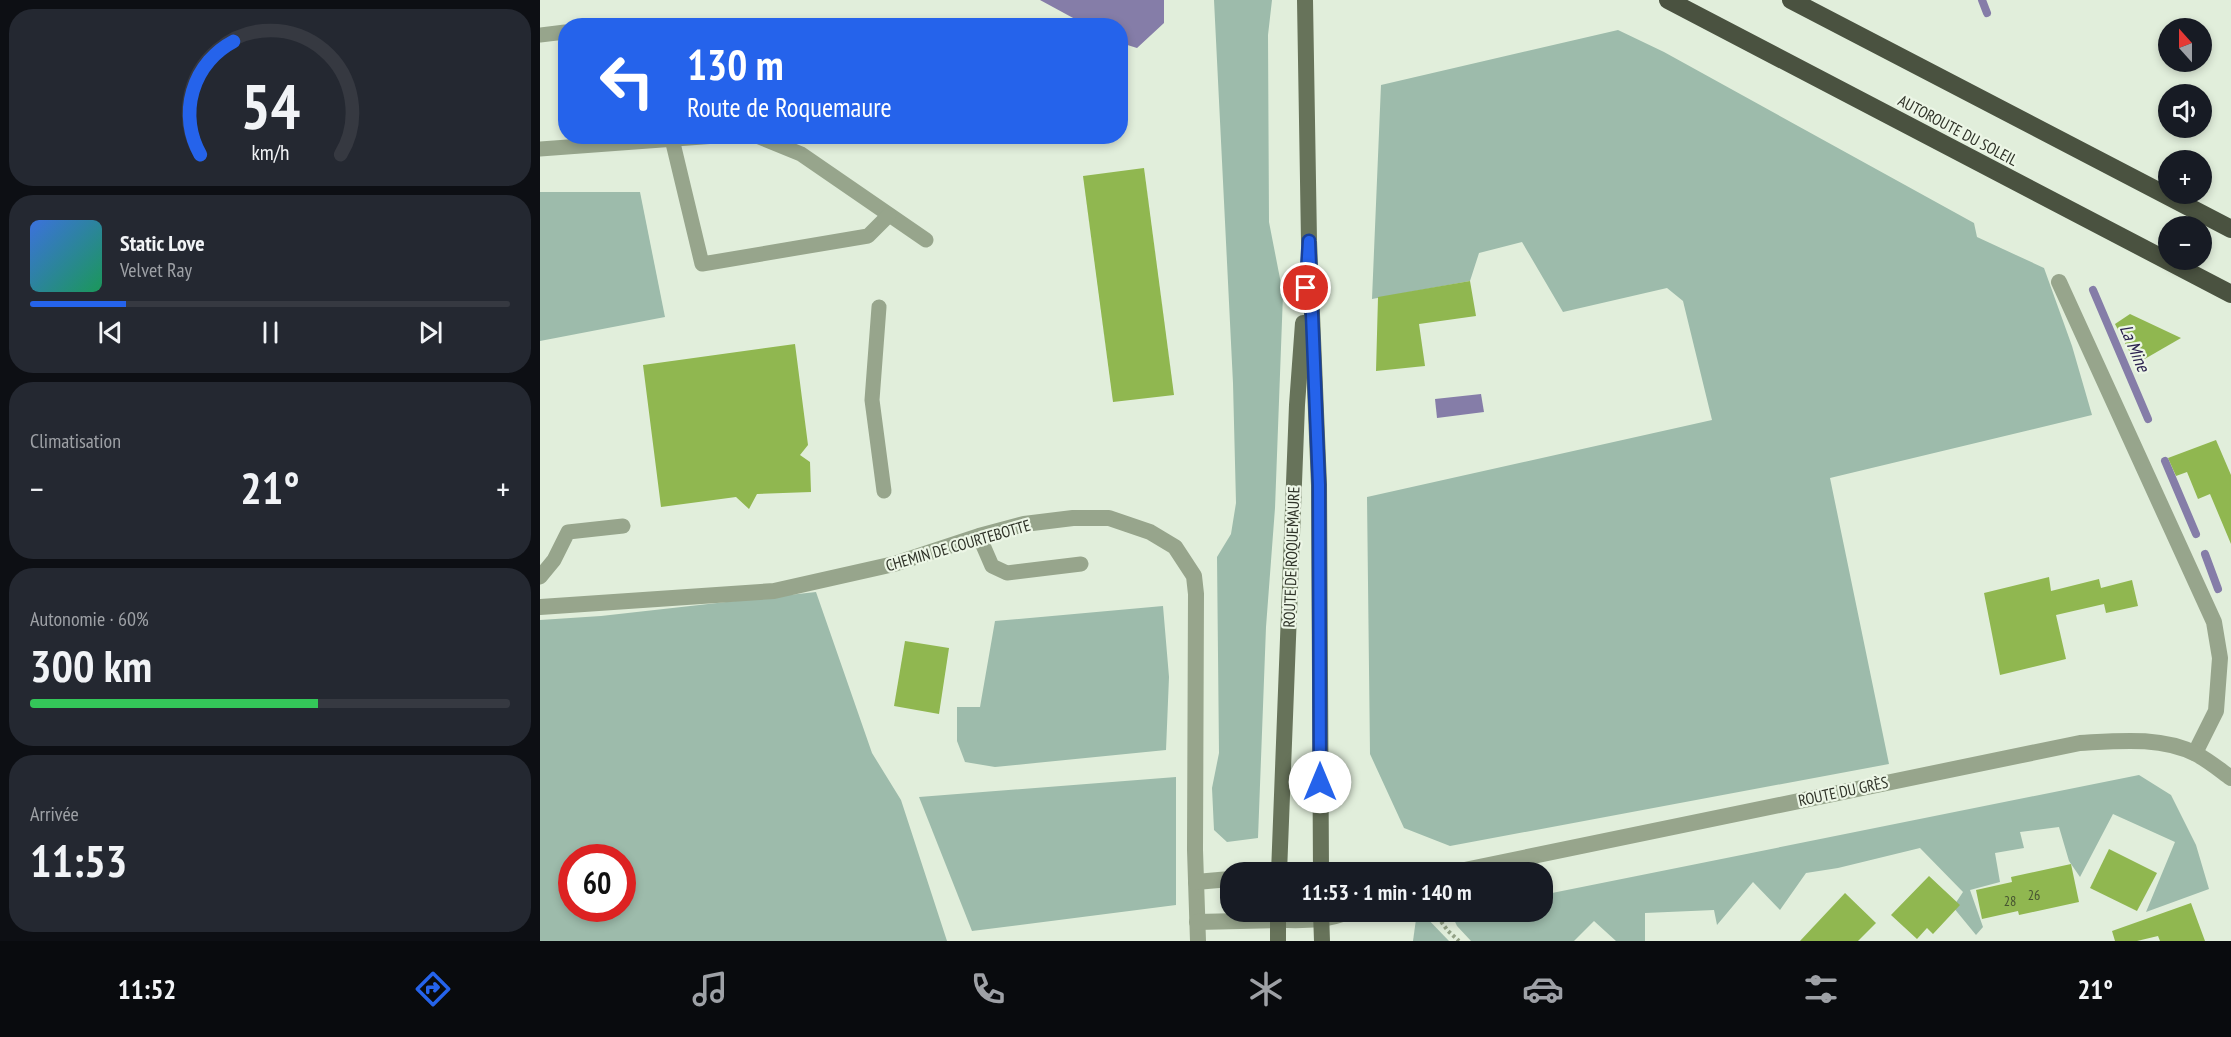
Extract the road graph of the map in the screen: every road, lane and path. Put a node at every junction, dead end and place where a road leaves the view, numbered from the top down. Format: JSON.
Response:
{"nodes":[{"id":1,"x":1305,"y":0,"type":"edge"},
{"id":2,"x":1668,"y":0,"type":"edge"},
{"id":3,"x":1791,"y":0,"type":"edge"},
{"id":4,"x":558,"y":33,"type":"edge"},
{"id":5,"x":540,"y":35,"type":"edge"},
{"id":6,"x":561,"y":144,"type":"edge"},
{"id":7,"x":673,"y":144,"type":"edge"},
{"id":8,"x":777,"y":144,"type":"edge"},
{"id":9,"x":540,"y":149,"type":"edge"},
{"id":10,"x":889,"y":215,"type":"junction"},
{"id":11,"x":2231,"y":229,"type":"edge"},
{"id":12,"x":926,"y":240,"type":"dead end"},
{"id":13,"x":1309,"y":241,"type":"junction"},
{"id":14,"x":2059,"y":282,"type":"dead end"},
{"id":15,"x":2231,"y":294,"type":"edge"},
{"id":16,"x":879,"y":307,"type":"dead end"},
{"id":17,"x":884,"y":491,"type":"dead end"},
{"id":18,"x":623,"y":526,"type":"dead end"},
{"id":19,"x":979,"y":536,"type":"junction"},
{"id":20,"x":1081,"y":564,"type":"dead end"},
{"id":21,"x":540,"y":577,"type":"edge"},
{"id":22,"x":540,"y":607,"type":"edge"},
{"id":23,"x":2222,"y":623,"type":"edge"},
{"id":24,"x":2195,"y":753,"type":"junction"},
{"id":25,"x":2231,"y":778,"type":"edge"},
{"id":26,"x":1279,"y":862,"type":"edge"},
{"id":27,"x":1321,"y":862,"type":"edge"},
{"id":28,"x":1503,"y":862,"type":"edge"},
{"id":29,"x":1220,"y":880,"type":"edge"},
{"id":30,"x":1196,"y":882,"type":"junction"},
{"id":31,"x":1220,"y":920,"type":"edge"},
{"id":32,"x":1197,"y":922,"type":"junction"},
{"id":33,"x":1278,"y":922,"type":"edge"},
{"id":34,"x":1321,"y":922,"type":"edge"},
{"id":35,"x":1441,"y":922,"type":"edge"},
{"id":36,"x":1198,"y":941,"type":"edge"},
{"id":37,"x":1278,"y":941,"type":"edge"},
{"id":38,"x":1322,"y":941,"type":"edge"},
{"id":39,"x":1459,"y":941,"type":"edge"}],
"edges":[{"from":1,"to":13,"type":"main road","name":"ROUTE DE ROQUEMAURE"},
{"from":2,"to":15,"type":"highway","name":"AUTOROUTE DU SOLEIL"},
{"from":3,"to":11,"type":"highway"},
{"from":4,"to":5,"type":"lane"},
{"from":6,"to":9,"type":"lane"},
{"from":7,"to":10,"type":"lane"},
{"from":8,"to":10,"type":"lane"},
{"from":10,"to":12,"type":"lane"},
{"from":13,"to":26,"type":"main road","name":"ROUTE DE ROQUEMAURE"},
{"from":13,"to":27,"type":"main road","name":"ROUTE DE ROQUEMAURE"},
{"from":14,"to":23,"type":"street"},
{"from":16,"to":17,"type":"lane"},
{"from":18,"to":21,"type":"lane"},
{"from":19,"to":20,"type":"lane"},
{"from":19,"to":22,"type":"street","name":"CHEMIN DE COURTEBOTTE"},
{"from":19,"to":30,"type":"street","name":"CHEMIN DE COURTEBOTTE"},
{"from":23,"to":24,"type":"street"},
{"from":24,"to":25,"type":"street","name":"ROUTE DU GRÈS"},
{"from":24,"to":28,"type":"street","name":"ROUTE DU GRÈS"},
{"from":29,"to":30,"type":"street"},
{"from":30,"to":32,"type":"street","name":"CHEMIN DE COURTEBOTTE"},
{"from":31,"to":32,"type":"street"},
{"from":32,"to":36,"type":"street","name":"CHEMIN DE COURTEBOTTE"},
{"from":33,"to":37,"type":"main road"},
{"from":34,"to":38,"type":"main road"},
{"from":35,"to":39,"type":"path"}]}
